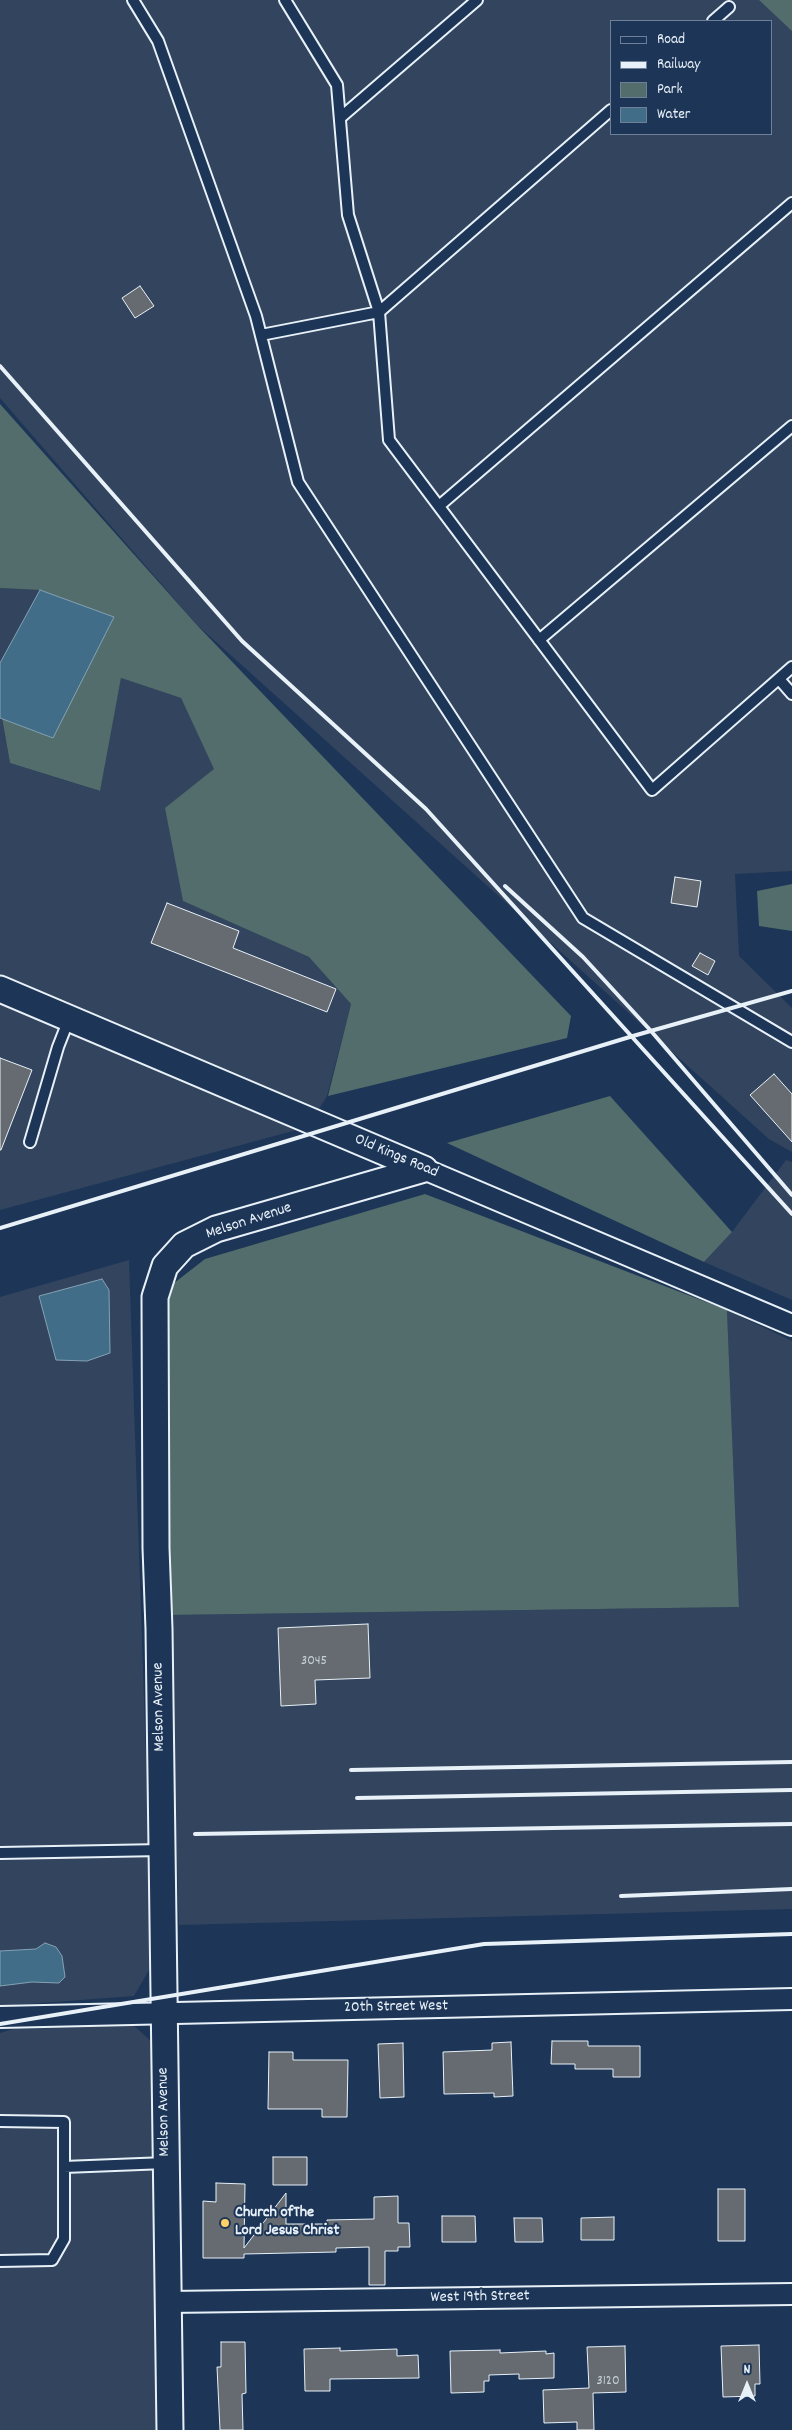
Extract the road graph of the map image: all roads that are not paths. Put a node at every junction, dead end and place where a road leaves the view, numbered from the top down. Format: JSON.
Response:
{"nodes":[{"id":1,"x":133,"y":0,"type":"edge"},
{"id":2,"x":285,"y":0,"type":"edge"},
{"id":3,"x":476,"y":0,"type":"edge"},
{"id":4,"x":730,"y":7,"type":"dead end"},
{"id":5,"x":714,"y":20,"type":"edge"},
{"id":6,"x":610,"y":111,"type":"edge"},
{"id":7,"x":340,"y":118,"type":"junction"},
{"id":8,"x":792,"y":203,"type":"edge"},
{"id":9,"x":379,"y":312,"type":"junction"},
{"id":10,"x":261,"y":335,"type":"junction"},
{"id":11,"x":792,"y":426,"type":"edge"},
{"id":12,"x":439,"y":506,"type":"junction"},
{"id":13,"x":539,"y":640,"type":"junction"},
{"id":14,"x":792,"y":667,"type":"edge"},
{"id":15,"x":779,"y":679,"type":"junction"},
{"id":16,"x":792,"y":694,"type":"edge"},
{"id":17,"x":0,"y":989,"type":"edge"},
{"id":18,"x":69,"y":1018,"type":"junction"},
{"id":19,"x":792,"y":1042,"type":"edge"},
{"id":20,"x":30,"y":1142,"type":"dead end"},
{"id":21,"x":424,"y":1169,"type":"junction"},
{"id":22,"x":792,"y":1325,"type":"edge"},
{"id":23,"x":162,"y":1850,"type":"junction"},
{"id":24,"x":0,"y":1853,"type":"edge"},
{"id":25,"x":792,"y":1999,"type":"edge"},
{"id":26,"x":164,"y":2013,"type":"junction"},
{"id":27,"x":0,"y":2017,"type":"edge"},
{"id":28,"x":0,"y":2121,"type":"edge"},
{"id":29,"x":166,"y":2163,"type":"junction"},
{"id":30,"x":64,"y":2167,"type":"junction"},
{"id":31,"x":0,"y":2261,"type":"edge"},
{"id":32,"x":792,"y":2294,"type":"edge"},
{"id":33,"x":168,"y":2302,"type":"junction"},
{"id":34,"x":170,"y":2430,"type":"edge"}],
"edges":[{"from":1,"to":10,"type":"lane"},
{"from":2,"to":7,"type":"lane"},
{"from":3,"to":7,"type":"lane"},
{"from":4,"to":5,"type":"lane"},
{"from":6,"to":9,"type":"lane"},
{"from":7,"to":9,"type":"lane"},
{"from":8,"to":12,"type":"lane"},
{"from":9,"to":10,"type":"lane"},
{"from":9,"to":12,"type":"lane"},
{"from":10,"to":19,"type":"lane"},
{"from":11,"to":13,"type":"lane"},
{"from":12,"to":13,"type":"lane"},
{"from":13,"to":15,"type":"lane"},
{"from":14,"to":15,"type":"lane"},
{"from":15,"to":16,"type":"lane"},
{"from":17,"to":18,"type":"street","name":"Old Kings Road"},
{"from":18,"to":20,"type":"lane"},
{"from":18,"to":21,"type":"street","name":"Old Kings Road"},
{"from":21,"to":22,"type":"street","name":"Old Kings Road"},
{"from":21,"to":23,"type":"street","name":"Melson Avenue"},
{"from":23,"to":24,"type":"lane"},
{"from":23,"to":26,"type":"street","name":"Melson Avenue"},
{"from":25,"to":26,"type":"street","name":"20th Street West"},
{"from":26,"to":27,"type":"street","name":"20th Street West"},
{"from":26,"to":29,"type":"street","name":"Melson Avenue"},
{"from":28,"to":30,"type":"lane"},
{"from":29,"to":30,"type":"lane"},
{"from":29,"to":33,"type":"street","name":"Melson Avenue"},
{"from":30,"to":31,"type":"lane"},
{"from":32,"to":33,"type":"street","name":"West 19th Street"},
{"from":33,"to":34,"type":"street","name":"Melson Avenue"}]}
